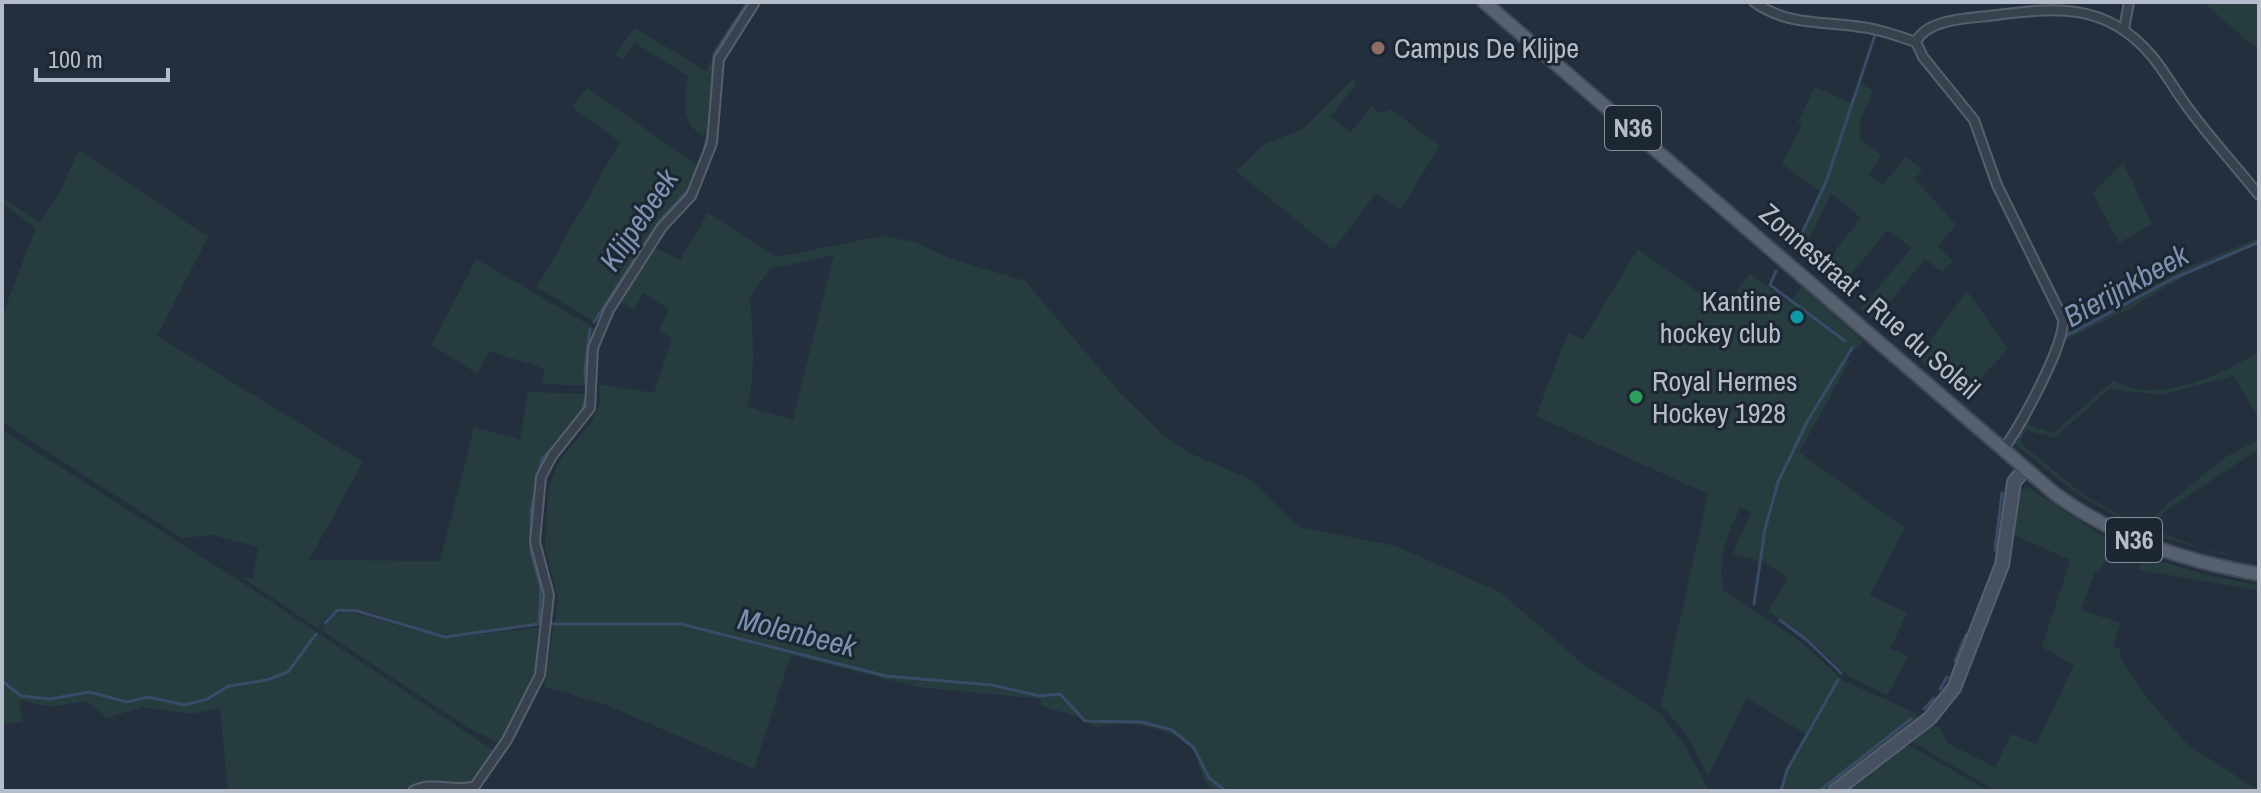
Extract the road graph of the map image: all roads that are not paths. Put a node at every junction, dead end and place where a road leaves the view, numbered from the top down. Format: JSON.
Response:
{"nodes":[{"id":1,"x":755,"y":2,"type":"edge"},
{"id":2,"x":1484,"y":2,"type":"edge"},
{"id":3,"x":1754,"y":2,"type":"edge"},
{"id":4,"x":2129,"y":2,"type":"edge"},
{"id":5,"x":2124,"y":29,"type":"junction"},
{"id":6,"x":1916,"y":42,"type":"junction"},
{"id":7,"x":2259,"y":195,"type":"edge"},
{"id":8,"x":2003,"y":450,"type":"junction"},
{"id":9,"x":2025,"y":469,"type":"junction"},
{"id":10,"x":2259,"y":574,"type":"edge"},
{"id":11,"x":413,"y":791,"type":"edge"},
{"id":12,"x":1835,"y":791,"type":"edge"}],
"edges":[{"from":1,"to":11,"type":"street"},
{"from":2,"to":8,"type":"main road","name":"Zonnestraat - Rue du Soleil","number":"N36"},
{"from":3,"to":6,"type":"street"},
{"from":4,"to":5,"type":"street"},
{"from":5,"to":6,"type":"street"},
{"from":5,"to":7,"type":"street"},
{"from":6,"to":8,"type":"street"},
{"from":8,"to":9,"type":"main road","name":"Zonnestraat - Rue du Soleil","number":"N36"},
{"from":9,"to":10,"type":"main road","name":"Zonnestraat - Rue du Soleil","number":"N36"},
{"from":9,"to":12,"type":"street"}]}
